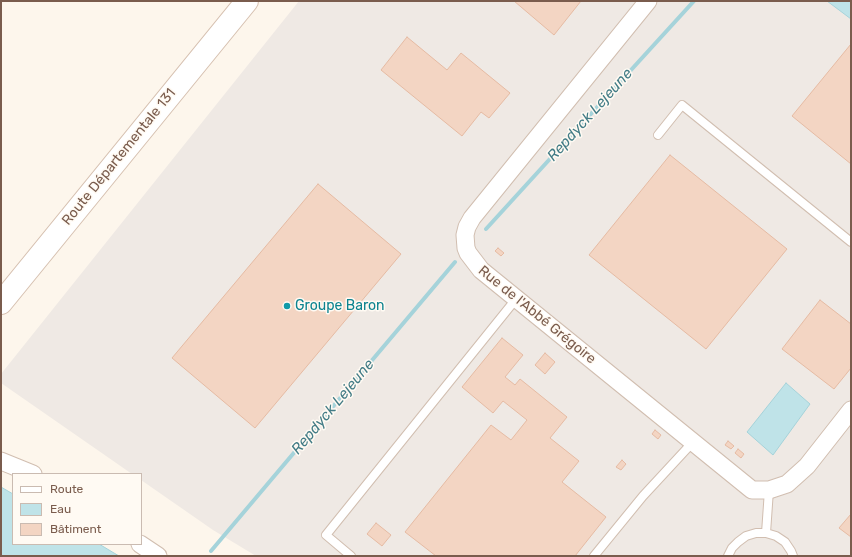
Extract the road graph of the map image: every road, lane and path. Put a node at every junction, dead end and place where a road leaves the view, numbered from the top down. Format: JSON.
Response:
{"nodes":[{"id":1,"x":648,"y":1,"type":"edge"},
{"id":2,"x":243,"y":5,"type":"edge"},
{"id":3,"x":658,"y":135,"type":"dead end"},
{"id":4,"x":851,"y":242,"type":"edge"},
{"id":5,"x":516,"y":299,"type":"junction"},
{"id":6,"x":1,"y":303,"type":"edge"},
{"id":7,"x":851,"y":410,"type":"edge"},
{"id":8,"x":694,"y":442,"type":"junction"},
{"id":9,"x":1,"y":461,"type":"edge"},
{"id":10,"x":31,"y":473,"type":"edge"},
{"id":11,"x":769,"y":490,"type":"junction"},
{"id":12,"x":766,"y":533,"type":"junction"},
{"id":13,"x":142,"y":545,"type":"edge"},
{"id":14,"x":158,"y":556,"type":"edge"},
{"id":15,"x":351,"y":556,"type":"edge"},
{"id":16,"x":594,"y":556,"type":"edge"},
{"id":17,"x":728,"y":556,"type":"edge"},
{"id":18,"x":793,"y":556,"type":"edge"}],
"edges":[{"from":1,"to":5,"type":"street","name":"Rue de l'Abbé Grégoire"},
{"from":2,"to":6,"type":"main road","name":"Route Départementale 131"},
{"from":3,"to":4,"type":"lane"},
{"from":5,"to":8,"type":"street","name":"Rue de l'Abbé Grégoire"},
{"from":5,"to":15,"type":"lane"},
{"from":7,"to":11,"type":"street","name":"Rue de l'Abbé Grégoire"},
{"from":8,"to":11,"type":"street","name":"Rue de l'Abbé Grégoire"},
{"from":8,"to":16,"type":"lane"},
{"from":9,"to":10,"type":"street"},
{"from":11,"to":12,"type":"lane"},
{"from":12,"to":17,"type":"lane"},
{"from":12,"to":18,"type":"lane"},
{"from":13,"to":14,"type":"street"}]}
